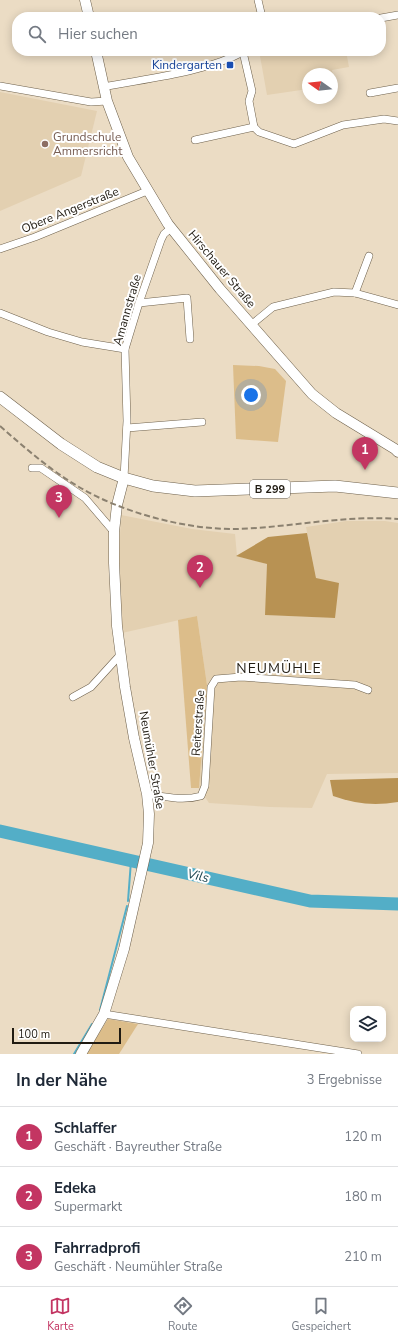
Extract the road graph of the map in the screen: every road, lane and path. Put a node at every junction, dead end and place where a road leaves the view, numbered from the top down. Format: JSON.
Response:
{"nodes":[{"id":1,"x":85,"y":0,"type":"edge"},
{"id":2,"x":258,"y":0,"type":"edge"},
{"id":3,"x":87,"y":12,"type":"edge"},
{"id":4,"x":261,"y":12,"type":"edge"},
{"id":5,"x":398,"y":15,"type":"edge"},
{"id":6,"x":386,"y":17,"type":"edge"},
{"id":7,"x":97,"y":56,"type":"edge"},
{"id":8,"x":235,"y":56,"type":"edge"},
{"id":9,"x":245,"y":56,"type":"edge"},
{"id":10,"x":0,"y":86,"type":"edge"},
{"id":11,"x":103,"y":88,"type":"junction"},
{"id":12,"x":398,"y":88,"type":"edge"},
{"id":13,"x":370,"y":92,"type":"dead end"},
{"id":14,"x":107,"y":101,"type":"junction"},
{"id":15,"x":398,"y":121,"type":"edge"},
{"id":16,"x":254,"y":127,"type":"junction"},
{"id":17,"x":195,"y":140,"type":"dead end"},
{"id":18,"x":147,"y":191,"type":"junction"},
{"id":19,"x":171,"y":228,"type":"junction"},
{"id":20,"x":0,"y":249,"type":"edge"},
{"id":21,"x":369,"y":256,"type":"dead end"},
{"id":22,"x":355,"y":294,"type":"junction"},
{"id":23,"x":139,"y":303,"type":"junction"},
{"id":24,"x":398,"y":305,"type":"edge"},
{"id":25,"x":0,"y":313,"type":"edge"},
{"id":26,"x":251,"y":324,"type":"junction"},
{"id":27,"x":190,"y":339,"type":"dead end"},
{"id":28,"x":125,"y":349,"type":"junction"},
{"id":29,"x":0,"y":397,"type":"edge"},
{"id":30,"x":202,"y":422,"type":"dead end"},
{"id":31,"x":127,"y":428,"type":"junction"},
{"id":32,"x":398,"y":452,"type":"edge"},
{"id":33,"x":32,"y":468,"type":"dead end"},
{"id":34,"x":124,"y":478,"type":"junction"},
{"id":35,"x":398,"y":493,"type":"edge"},
{"id":36,"x":114,"y":532,"type":"junction"},
{"id":37,"x":121,"y":654,"type":"junction"},
{"id":38,"x":368,"y":690,"type":"dead end"},
{"id":39,"x":73,"y":697,"type":"dead end"},
{"id":40,"x":147,"y":794,"type":"junction"},
{"id":41,"x":104,"y":1014,"type":"junction"},
{"id":42,"x":81,"y":1054,"type":"edge"},
{"id":43,"x":358,"y":1054,"type":"edge"}],
"edges":[{"from":1,"to":3,"type":"street"},
{"from":2,"to":4,"type":"street"},
{"from":5,"to":6,"type":"street"},
{"from":7,"to":11,"type":"street","name":"Hirschauer Straße"},
{"from":8,"to":11,"type":"street"},
{"from":9,"to":16,"type":"street"},
{"from":10,"to":14,"type":"street"},
{"from":11,"to":14,"type":"street","name":"Hirschauer Straße"},
{"from":12,"to":13,"type":"street"},
{"from":14,"to":18,"type":"street","name":"Hirschauer Straße"},
{"from":15,"to":16,"type":"street"},
{"from":16,"to":17,"type":"street"},
{"from":18,"to":19,"type":"street","name":"Hirschauer Straße"},
{"from":18,"to":20,"type":"street","name":"Obere Angerstraße"},
{"from":19,"to":23,"type":"street","name":"Amannstraße"},
{"from":19,"to":26,"type":"street","name":"Hirschauer Straße"},
{"from":21,"to":22,"type":"street"},
{"from":22,"to":24,"type":"street"},
{"from":22,"to":26,"type":"street"},
{"from":23,"to":27,"type":"street"},
{"from":23,"to":28,"type":"street","name":"Amannstraße"},
{"from":25,"to":28,"type":"street"},
{"from":26,"to":32,"type":"street","name":"Hirschauer Straße"},
{"from":28,"to":31,"type":"street","name":"Amannstraße"},
{"from":29,"to":34,"type":"main road","number":"B 299"},
{"from":30,"to":31,"type":"street"},
{"from":31,"to":34,"type":"street","name":"Amannstraße"},
{"from":33,"to":36,"type":"street"},
{"from":34,"to":35,"type":"main road","number":"B 299"},
{"from":34,"to":36,"type":"street","name":"Neumühler Straße"},
{"from":36,"to":37,"type":"street","name":"Neumühler Straße"},
{"from":37,"to":39,"type":"street"},
{"from":37,"to":40,"type":"street","name":"Neumühler Straße"},
{"from":38,"to":40,"type":"street","name":"Reiterstraße"},
{"from":40,"to":41,"type":"street","name":"Neumühler Straße"},
{"from":41,"to":42,"type":"street","name":"Neumühler Straße"},
{"from":41,"to":43,"type":"street"}]}
